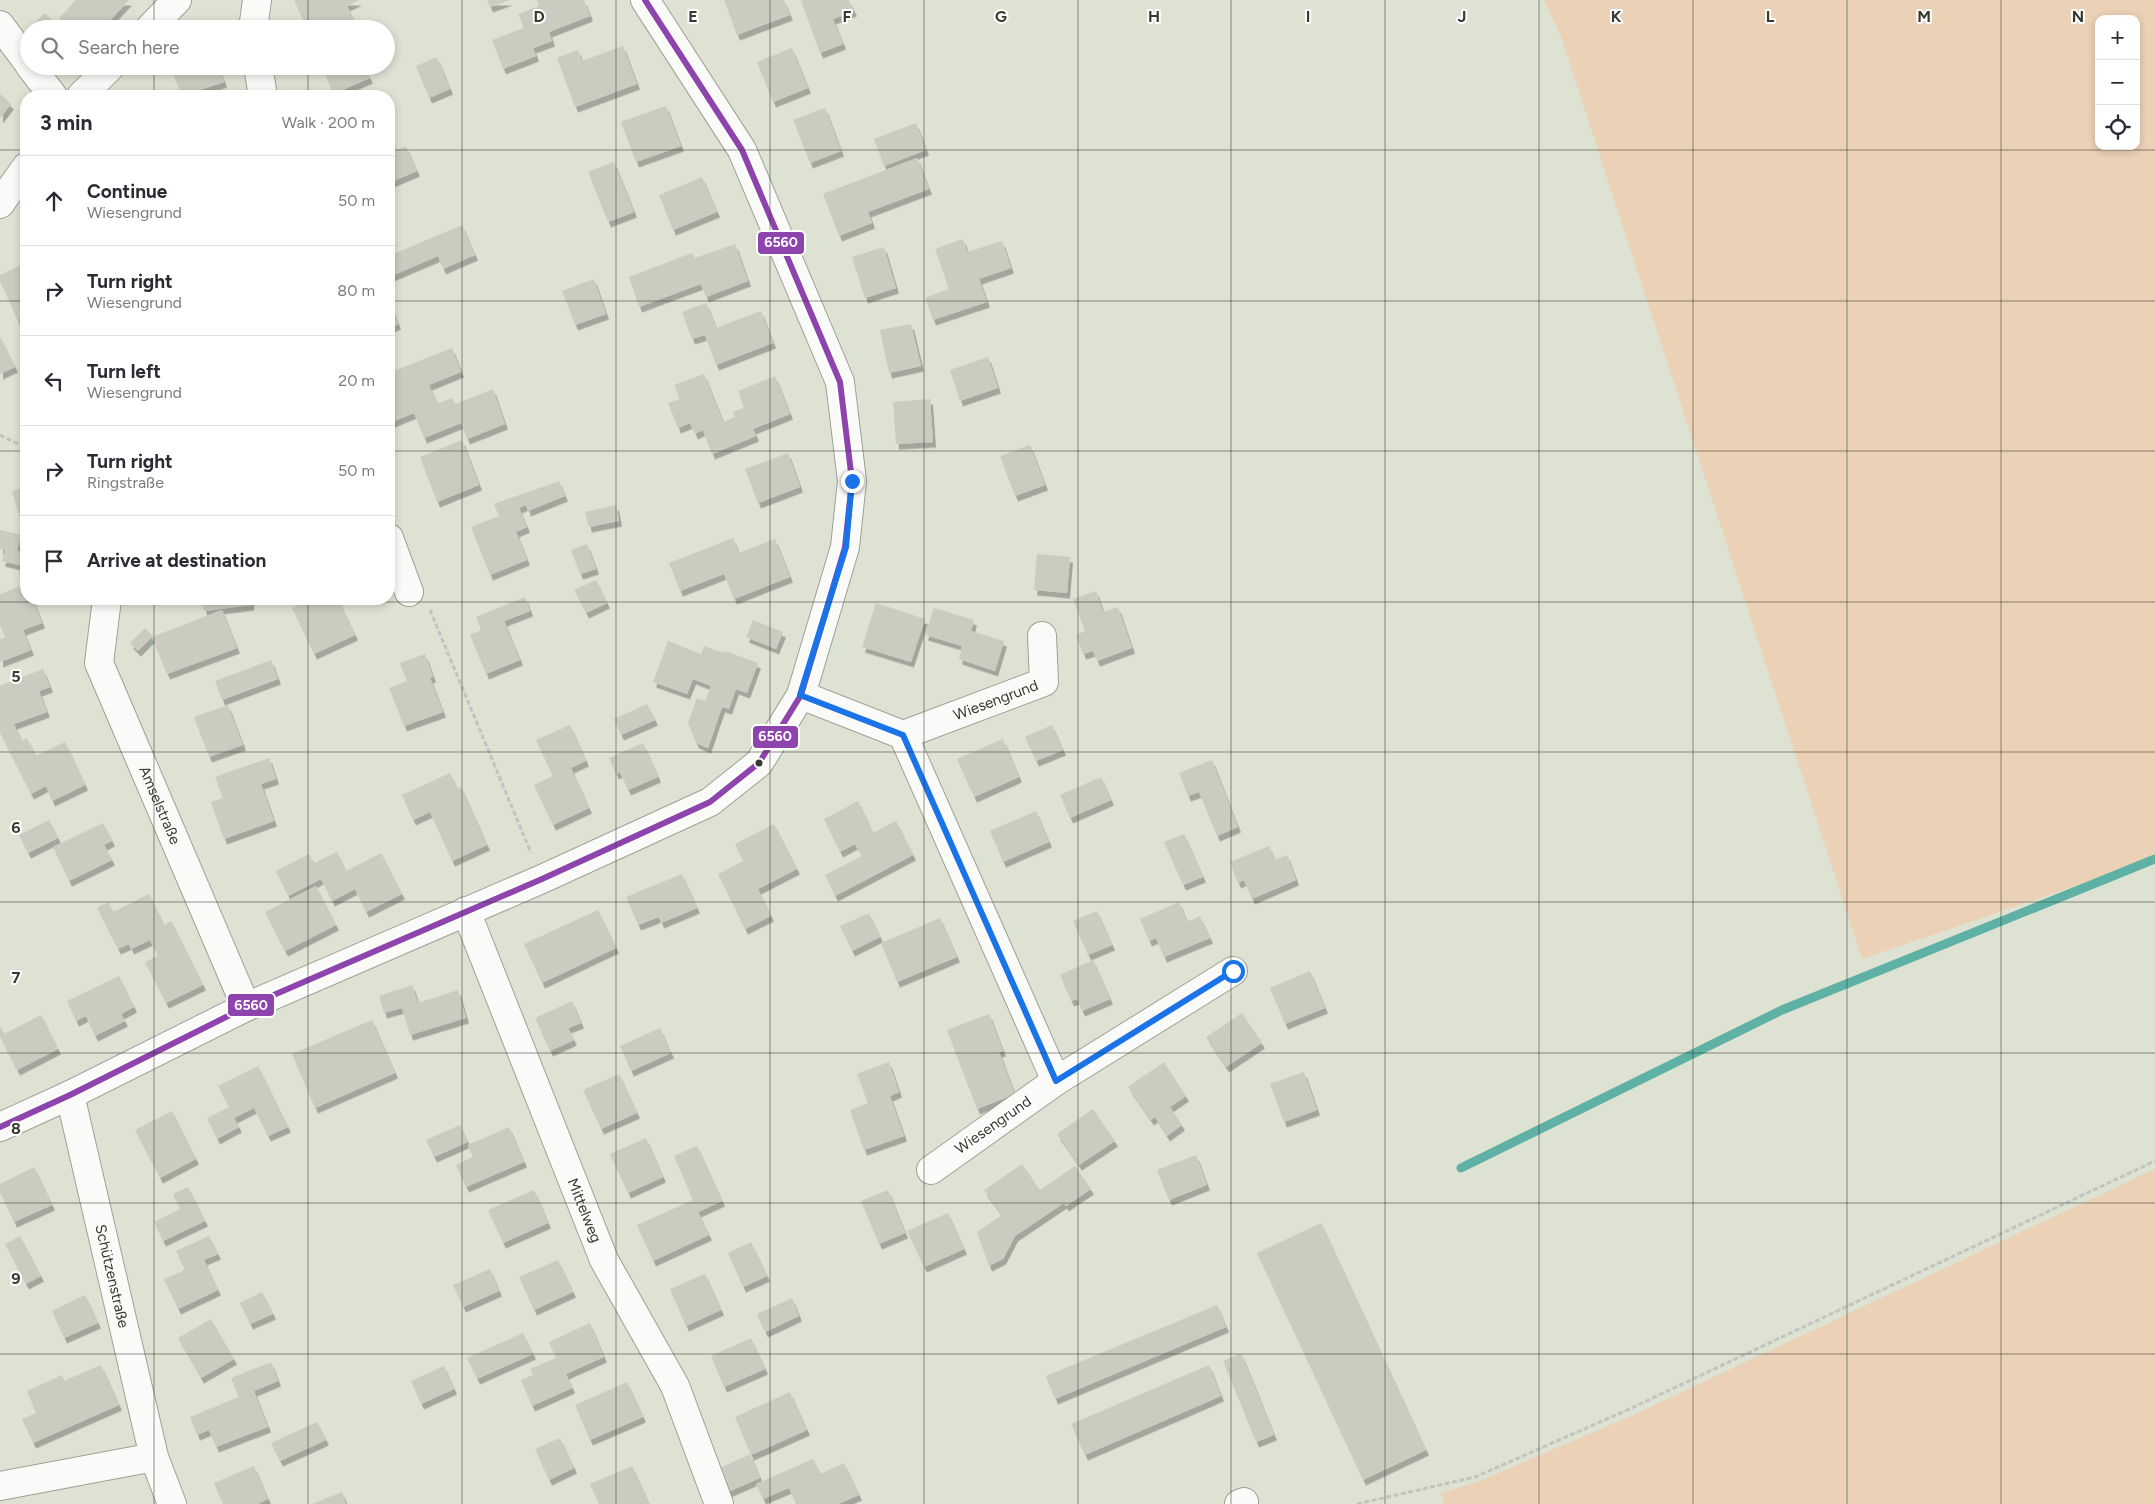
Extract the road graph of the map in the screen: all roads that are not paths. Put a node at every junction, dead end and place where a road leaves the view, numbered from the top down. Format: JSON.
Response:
{"nodes":[{"id":1,"x":177,"y":0,"type":"edge"},
{"id":2,"x":257,"y":0,"type":"edge"},
{"id":3,"x":645,"y":0,"type":"edge"},
{"id":4,"x":158,"y":20,"type":"edge"},
{"id":5,"x":254,"y":20,"type":"edge"},
{"id":6,"x":0,"y":25,"type":"edge"},
{"id":7,"x":20,"y":52,"type":"edge"},
{"id":8,"x":37,"y":75,"type":"edge"},
{"id":9,"x":102,"y":75,"type":"edge"},
{"id":10,"x":260,"y":75,"type":"edge"},
{"id":11,"x":49,"y":90,"type":"edge"},
{"id":12,"x":87,"y":90,"type":"edge"},
{"id":13,"x":262,"y":90,"type":"edge"},
{"id":14,"x":20,"y":176,"type":"edge"},
{"id":15,"x":0,"y":204,"type":"edge"},
{"id":16,"x":395,"y":554,"type":"edge"},
{"id":17,"x":409,"y":592,"type":"road end"},
{"id":18,"x":106,"y":605,"type":"edge"},
{"id":19,"x":1042,"y":636,"type":"dead end"},
{"id":20,"x":800,"y":695,"type":"junction"},
{"id":21,"x":903,"y":735,"type":"junction"},
{"id":22,"x":466,"y":911,"type":"junction"},
{"id":23,"x":1233,"y":971,"type":"dead end"},
{"id":24,"x":246,"y":1008,"type":"junction"},
{"id":25,"x":1056,"y":1081,"type":"junction"},
{"id":26,"x":70,"y":1096,"type":"junction"},
{"id":27,"x":0,"y":1127,"type":"edge"},
{"id":28,"x":931,"y":1170,"type":"dead end"},
{"id":29,"x":154,"y":1457,"type":"junction"},
{"id":30,"x":0,"y":1486,"type":"edge"},
{"id":31,"x":172,"y":1504,"type":"edge"},
{"id":32,"x":719,"y":1504,"type":"edge"}],
"edges":[{"from":1,"to":4,"type":"street"},
{"from":2,"to":5,"type":"street"},
{"from":3,"to":20,"type":"street"},
{"from":6,"to":7,"type":"street"},
{"from":8,"to":11,"type":"street"},
{"from":9,"to":12,"type":"street"},
{"from":10,"to":13,"type":"street"},
{"from":14,"to":15,"type":"street"},
{"from":16,"to":17,"type":"street"},
{"from":18,"to":24,"type":"street","name":"Amselstraße"},
{"from":19,"to":21,"type":"street","name":"Wiesengrund"},
{"from":20,"to":21,"type":"street"},
{"from":20,"to":22,"type":"street"},
{"from":21,"to":25,"type":"street"},
{"from":22,"to":24,"type":"street"},
{"from":22,"to":32,"type":"street","name":"Mittelweg"},
{"from":23,"to":25,"type":"street","name":"Wiesengrund"},
{"from":24,"to":26,"type":"street"},
{"from":25,"to":28,"type":"street","name":"Wiesengrund"},
{"from":26,"to":27,"type":"street"},
{"from":26,"to":29,"type":"street","name":"Schützenstraße"},
{"from":29,"to":30,"type":"street"},
{"from":29,"to":31,"type":"street","name":"Schützenstraße"}]}
